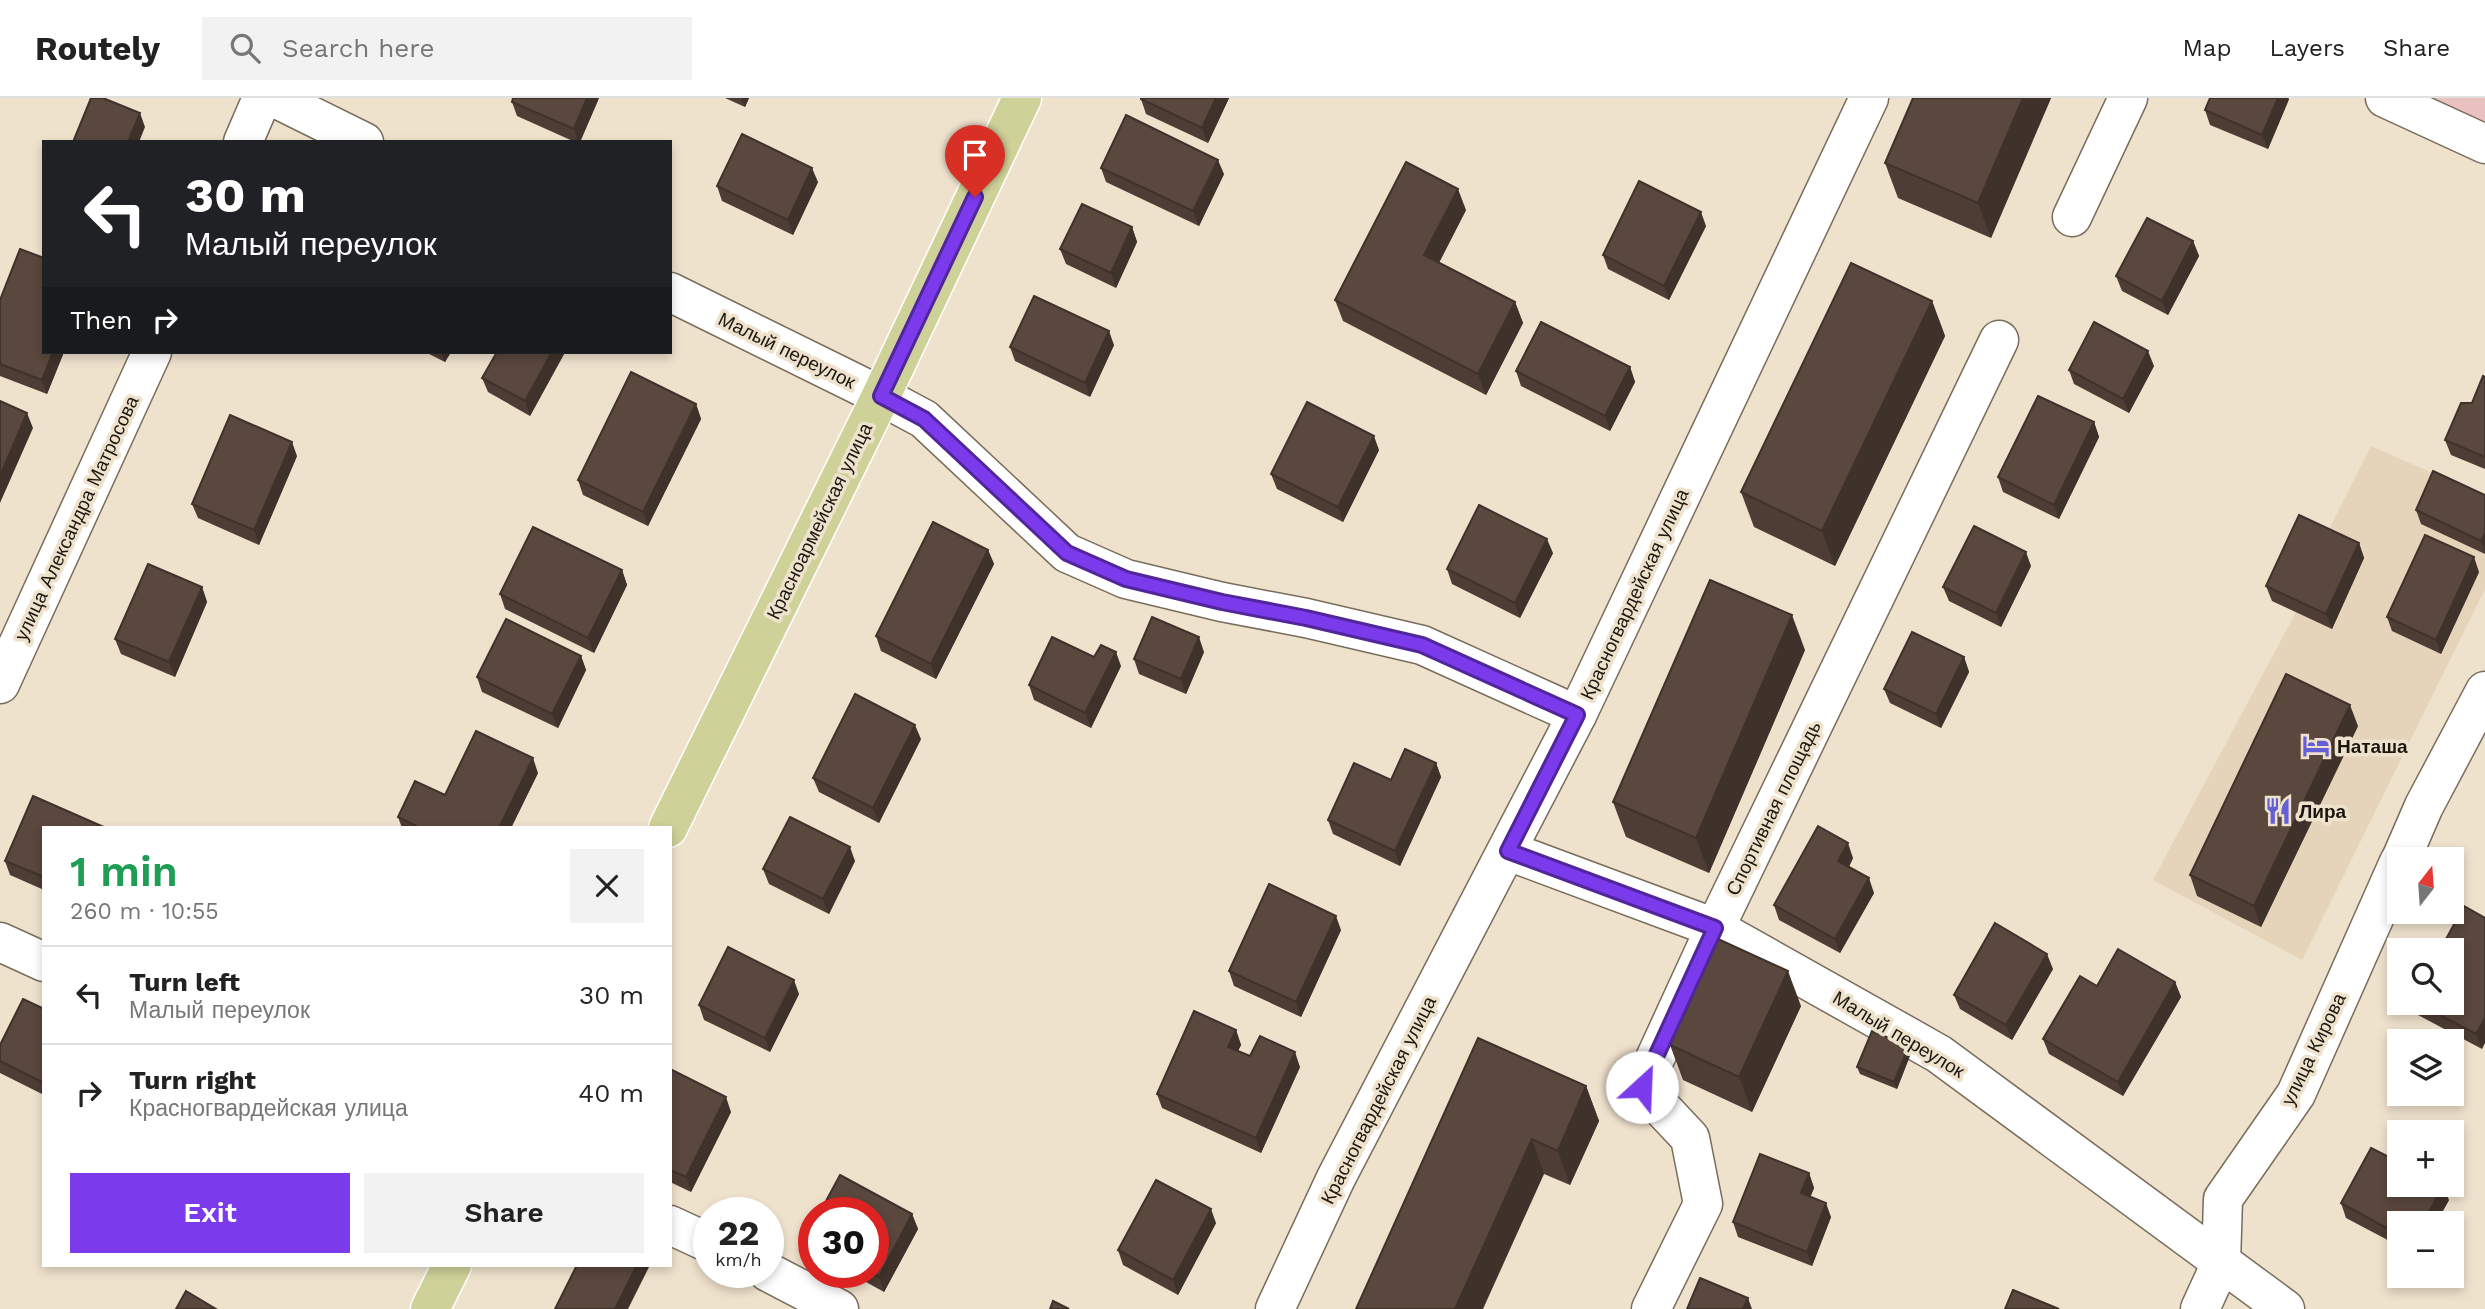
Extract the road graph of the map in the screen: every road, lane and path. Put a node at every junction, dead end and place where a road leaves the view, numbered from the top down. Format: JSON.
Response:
{"nodes":[{"id":1,"x":262,"y":98,"type":"edge"},
{"id":2,"x":275,"y":98,"type":"edge"},
{"id":3,"x":1022,"y":98,"type":"edge"},
{"id":4,"x":1869,"y":98,"type":"edge"},
{"id":5,"x":2128,"y":98,"type":"edge"},
{"id":6,"x":2385,"y":98,"type":"edge"},
{"id":7,"x":244,"y":140,"type":"edge"},
{"id":8,"x":360,"y":140,"type":"edge"},
{"id":9,"x":2485,"y":144,"type":"edge"},
{"id":10,"x":2072,"y":217,"type":"dead end"},
{"id":11,"x":672,"y":293,"type":"edge"},
{"id":12,"x":1999,"y":340,"type":"dead end"},
{"id":13,"x":151,"y":354,"type":"edge"},
{"id":14,"x":881,"y":396,"type":"junction"},
{"id":15,"x":0,"y":684,"type":"edge"},
{"id":16,"x":2485,"y":691,"type":"edge"},
{"id":17,"x":1577,"y":715,"type":"junction"},
{"id":18,"x":668,"y":826,"type":"edge"},
{"id":19,"x":2406,"y":847,"type":"edge"},
{"id":20,"x":1508,"y":851,"type":"junction"},
{"id":21,"x":2387,"y":890,"type":"edge"},
{"id":22,"x":1715,"y":928,"type":"junction"},
{"id":23,"x":0,"y":942,"type":"edge"},
{"id":24,"x":42,"y":961,"type":"edge"},
{"id":25,"x":672,"y":1226,"type":"edge"},
{"id":26,"x":693,"y":1236,"type":"edge"},
{"id":27,"x":2221,"y":1263,"type":"junction"},
{"id":28,"x":451,"y":1267,"type":"edge"},
{"id":29,"x":784,"y":1280,"type":"edge"},
{"id":30,"x":430,"y":1309,"type":"edge"},
{"id":31,"x":839,"y":1309,"type":"edge"},
{"id":32,"x":1275,"y":1309,"type":"edge"},
{"id":33,"x":1651,"y":1309,"type":"edge"},
{"id":34,"x":2200,"y":1309,"type":"edge"},
{"id":35,"x":2286,"y":1309,"type":"edge"}],
"edges":[{"from":1,"to":7,"type":"street"},
{"from":2,"to":8,"type":"street"},
{"from":3,"to":14,"type":"main road","name":"Красноармейская улица"},
{"from":4,"to":17,"type":"street","name":"Красногвардейская улица"},
{"from":5,"to":10,"type":"street"},
{"from":6,"to":9,"type":"street"},
{"from":11,"to":14,"type":"street","name":"Малый переулок"},
{"from":12,"to":22,"type":"street","name":"Спортивная площадь"},
{"from":13,"to":15,"type":"street","name":"улица Александра Матросова"},
{"from":14,"to":17,"type":"street","name":"Малый переулок"},
{"from":14,"to":18,"type":"main road","name":"Красноармейская улица"},
{"from":16,"to":19,"type":"street","name":"улица Кирова"},
{"from":17,"to":20,"type":"street","name":"Красногвардейская улица"},
{"from":20,"to":22,"type":"street","name":"Малый переулок"},
{"from":20,"to":32,"type":"street","name":"Красногвардейская улица"},
{"from":21,"to":27,"type":"street","name":"улица Кирова"},
{"from":22,"to":27,"type":"street","name":"Малый переулок"},
{"from":22,"to":33,"type":"street","name":"Спортивная площадь"},
{"from":23,"to":24,"type":"street"},
{"from":25,"to":26,"type":"street"},
{"from":27,"to":34,"type":"street","name":"улица Кирова"},
{"from":27,"to":35,"type":"street","name":"Малый переулок"},
{"from":28,"to":30,"type":"main road"},
{"from":29,"to":31,"type":"street"}]}
